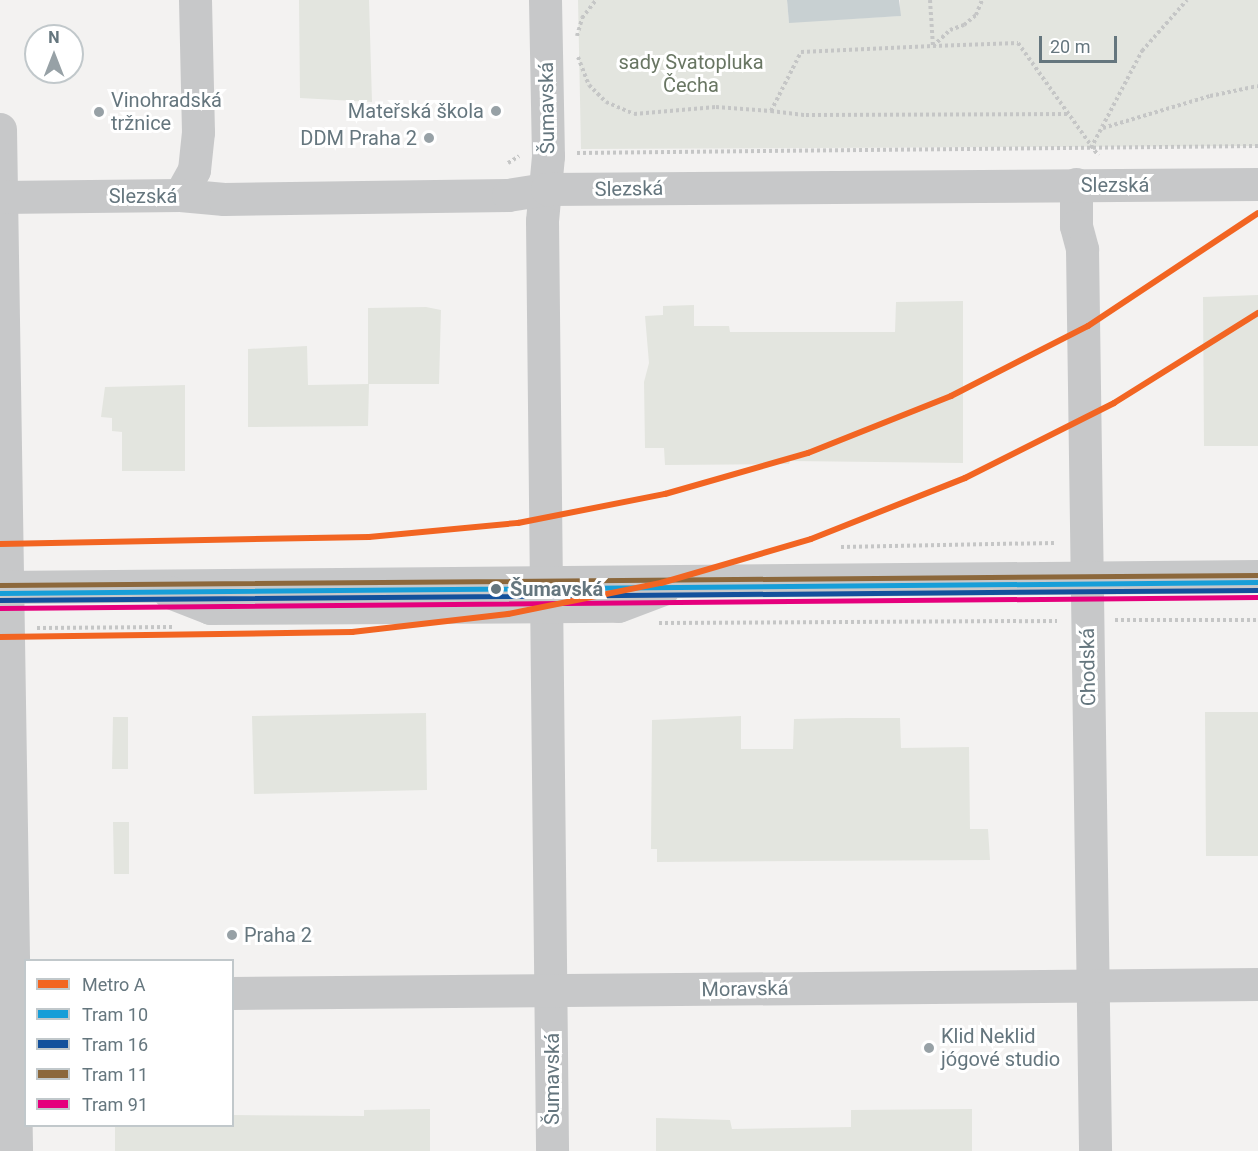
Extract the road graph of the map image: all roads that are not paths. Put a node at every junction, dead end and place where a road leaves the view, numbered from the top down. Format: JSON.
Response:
{"nodes":[{"id":1,"x":195,"y":0,"type":"edge"},
{"id":2,"x":546,"y":0,"type":"edge"},
{"id":3,"x":0,"y":129,"type":"edge"},
{"id":4,"x":1076,"y":184,"type":"junction"},
{"id":5,"x":1258,"y":184,"type":"edge"},
{"id":6,"x":547,"y":189,"type":"junction"},
{"id":7,"x":180,"y":195,"type":"junction"},
{"id":8,"x":1,"y":197,"type":"edge"},
{"id":9,"x":1258,"y":576,"type":"edge"},
{"id":10,"x":1086,"y":577,"type":"junction"},
{"id":11,"x":4,"y":587,"type":"edge"},
{"id":12,"x":546,"y":594,"type":"junction"},
{"id":13,"x":1258,"y":984,"type":"edge"},
{"id":14,"x":1091,"y":985,"type":"junction"},
{"id":15,"x":551,"y":991,"type":"junction"},
{"id":16,"x":234,"y":993,"type":"edge"},
{"id":17,"x":14,"y":995,"type":"edge"},
{"id":18,"x":16,"y":1151,"type":"edge"},
{"id":19,"x":552,"y":1151,"type":"edge"},
{"id":20,"x":1095,"y":1151,"type":"edge"}],
"edges":[{"from":1,"to":7,"type":"street"},
{"from":2,"to":6,"type":"street","name":"Šumavská"},
{"from":3,"to":8,"type":"street"},
{"from":4,"to":5,"type":"street","name":"Slezská"},
{"from":4,"to":6,"type":"street","name":"Slezská"},
{"from":4,"to":10,"type":"street","name":"Chodská"},
{"from":6,"to":7,"type":"street","name":"Slezská"},
{"from":6,"to":12,"type":"street","name":"Šumavská"},
{"from":7,"to":8,"type":"street","name":"Slezská"},
{"from":8,"to":11,"type":"street"},
{"from":9,"to":10,"type":"street"},
{"from":10,"to":12,"type":"street"},
{"from":10,"to":14,"type":"street","name":"Chodská"},
{"from":11,"to":12,"type":"street"},
{"from":11,"to":17,"type":"street"},
{"from":12,"to":15,"type":"street","name":"Šumavská"},
{"from":13,"to":14,"type":"street","name":"Moravská"},
{"from":14,"to":15,"type":"street","name":"Moravská"},
{"from":14,"to":20,"type":"street","name":"Chodská"},
{"from":15,"to":16,"type":"street","name":"Moravská"},
{"from":15,"to":19,"type":"street","name":"Šumavská"},
{"from":17,"to":18,"type":"street"}]}
